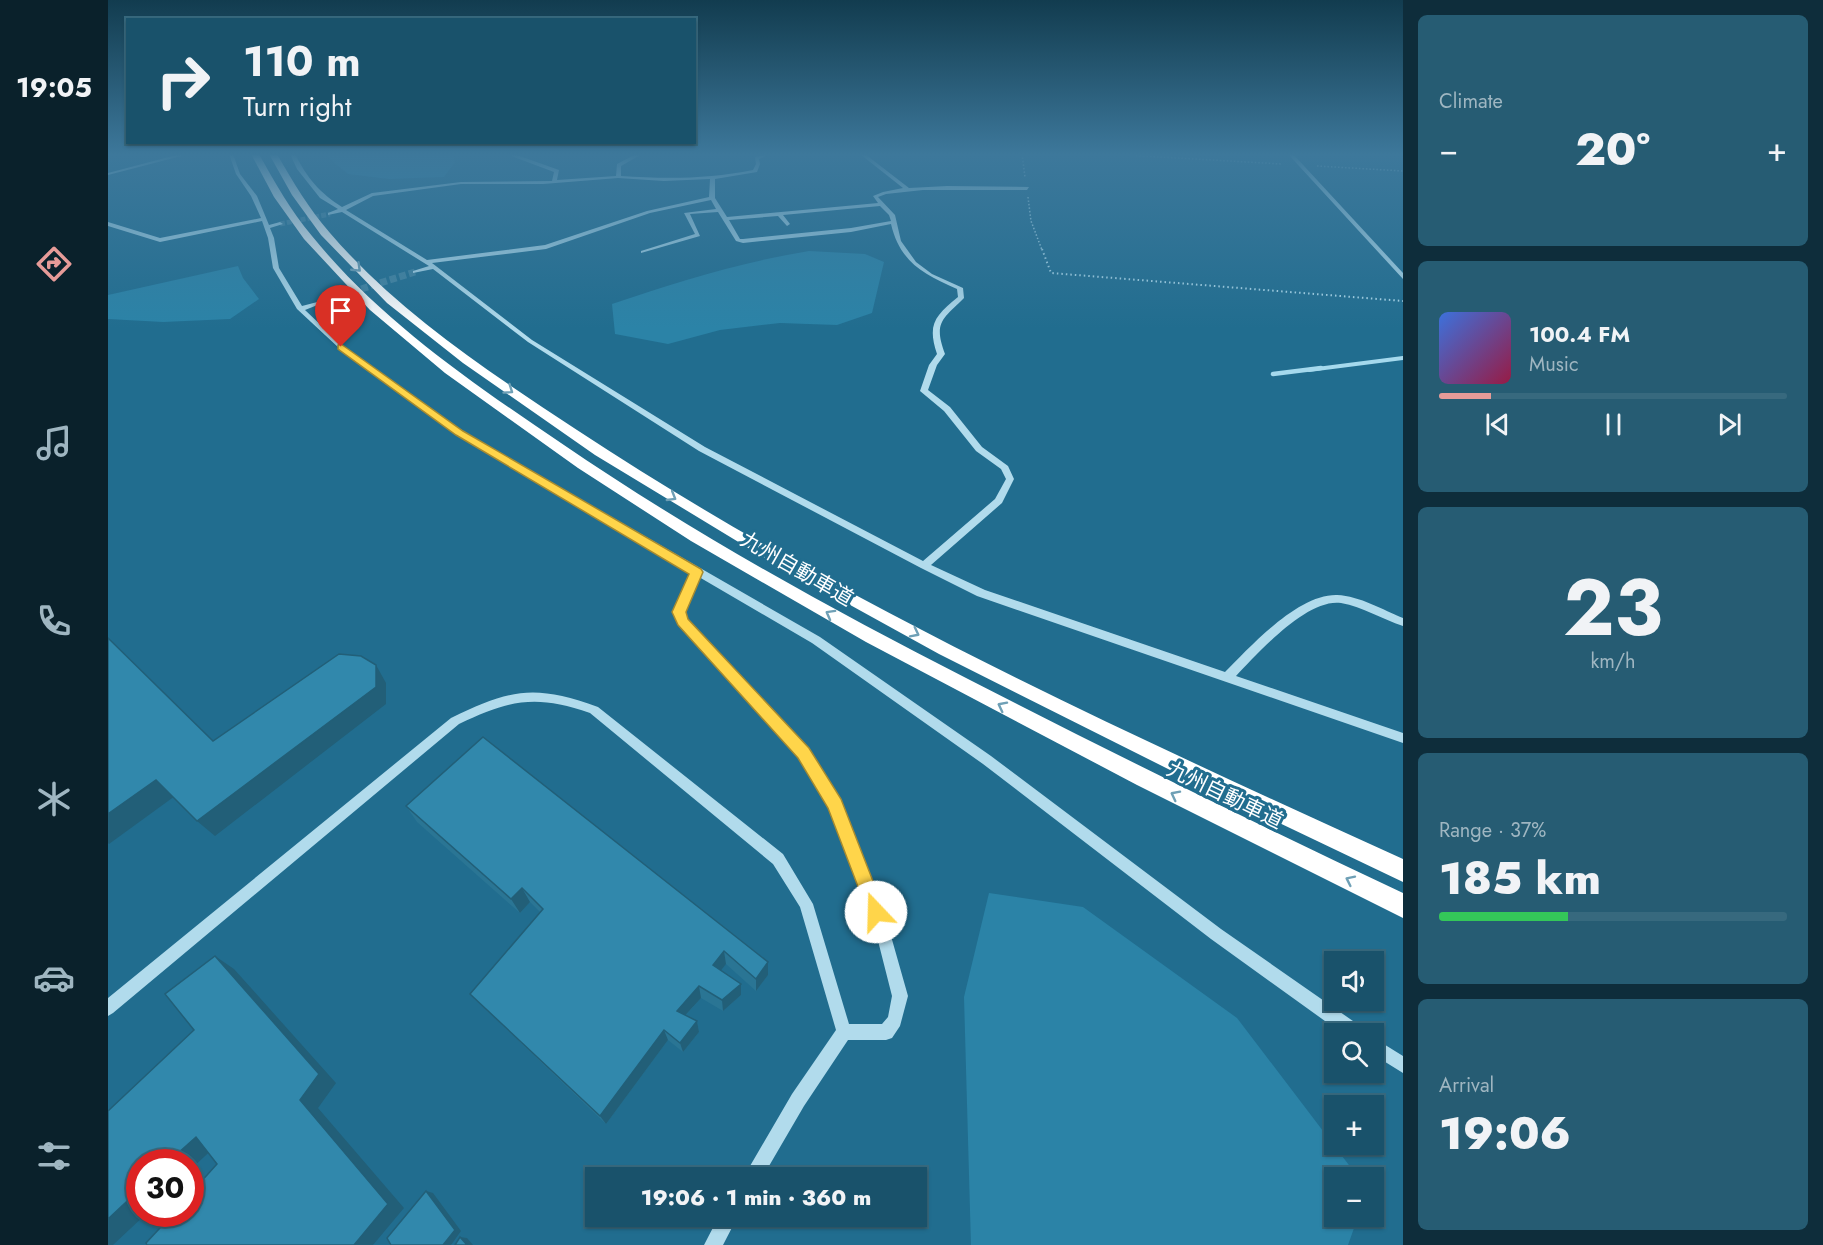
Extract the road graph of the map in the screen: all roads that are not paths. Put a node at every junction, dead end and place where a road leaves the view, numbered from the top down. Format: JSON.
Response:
{"nodes":[{"id":1,"x":261,"y":212,"type":"edge"},
{"id":2,"x":288,"y":212,"type":"edge"},
{"id":3,"x":307,"y":212,"type":"edge"},
{"id":4,"x":338,"y":212,"type":"edge"},
{"id":5,"x":349,"y":212,"type":"edge"},
{"id":6,"x":653,"y":212,"type":"edge"},
{"id":7,"x":697,"y":212,"type":"edge"},
{"id":8,"x":721,"y":212,"type":"edge"},
{"id":9,"x":799,"y":212,"type":"edge"},
{"id":10,"x":889,"y":212,"type":"edge"},
{"id":11,"x":1343,"y":212,"type":"edge"},
{"id":12,"x":330,"y":214,"type":"tunnel mouth"},
{"id":13,"x":779,"y":214,"type":"junction"},
{"id":14,"x":725,"y":219,"type":"junction"},
{"id":15,"x":892,"y":222,"type":"junction"},
{"id":16,"x":266,"y":223,"type":"junction"},
{"id":17,"x":108,"y":224,"type":"edge"},
{"id":18,"x":280,"y":224,"type":"tunnel mouth"},
{"id":19,"x":787,"y":224,"type":"dead end"},
{"id":20,"x":643,"y":252,"type":"dead end"},
{"id":21,"x":430,"y":265,"type":"junction"},
{"id":22,"x":415,"y":272,"type":"tunnel mouth"},
{"id":23,"x":1403,"y":278,"type":"edge"},
{"id":24,"x":323,"y":302,"type":"tunnel mouth"},
{"id":25,"x":300,"y":309,"type":"junction"},
{"id":26,"x":924,"y":566,"type":"junction"},
{"id":27,"x":696,"y":572,"type":"junction"},
{"id":28,"x":1403,"y":622,"type":"edge"},
{"id":29,"x":1228,"y":677,"type":"junction"},
{"id":30,"x":1403,"y":738,"type":"edge"},
{"id":31,"x":1200,"y":777,"type":"junction"},
{"id":32,"x":1403,"y":861,"type":"edge"},
{"id":33,"x":1403,"y":871,"type":"edge"},
{"id":34,"x":1403,"y":906,"type":"edge"},
{"id":35,"x":108,"y":1008,"type":"edge"},
{"id":36,"x":1341,"y":1023,"type":"edge"},
{"id":37,"x":844,"y":1032,"type":"junction"},
{"id":38,"x":1384,"y":1053,"type":"edge"},
{"id":39,"x":1403,"y":1065,"type":"edge"},
{"id":40,"x":758,"y":1167,"type":"edge"},
{"id":41,"x":723,"y":1227,"type":"edge"},
{"id":42,"x":713,"y":1245,"type":"edge"}],
"edges":[{"from":1,"to":16,"type":"street"},
{"from":34,"to":2,"type":"highway","name":"九州自動車道","one_way":true},
{"from":3,"to":31,"type":"highway","name":"九州自動車道","one_way":true},
{"from":4,"to":12,"type":"street"},
{"from":5,"to":21,"type":"street"},
{"from":6,"to":21,"type":"street"},
{"from":7,"to":20,"type":"street"},
{"from":8,"to":14,"type":"street"},
{"from":9,"to":13,"type":"street"},
{"from":10,"to":15,"type":"street"},
{"from":11,"to":23,"type":"street"},
{"from":13,"to":14,"type":"street"},
{"from":13,"to":19,"type":"street"},
{"from":14,"to":15,"type":"street"},
{"from":15,"to":26,"type":"street"},
{"from":16,"to":17,"type":"street"},
{"from":16,"to":18,"type":"street"},
{"from":16,"to":25,"type":"street"},
{"from":21,"to":22,"type":"street"},
{"from":21,"to":26,"type":"street"},
{"from":24,"to":25,"type":"street"},
{"from":25,"to":27,"type":"street"},
{"from":26,"to":29,"type":"street"},
{"from":27,"to":36,"type":"street"},
{"from":27,"to":37,"type":"street"},
{"from":28,"to":29,"type":"street"},
{"from":29,"to":30,"type":"street"},
{"from":31,"to":32,"type":"highway"},
{"from":31,"to":33,"type":"highway","name":"九州自動車道"},
{"from":35,"to":37,"type":"street"},
{"from":37,"to":40,"type":"street"},
{"from":38,"to":39,"type":"street"},
{"from":41,"to":42,"type":"street"}]}
